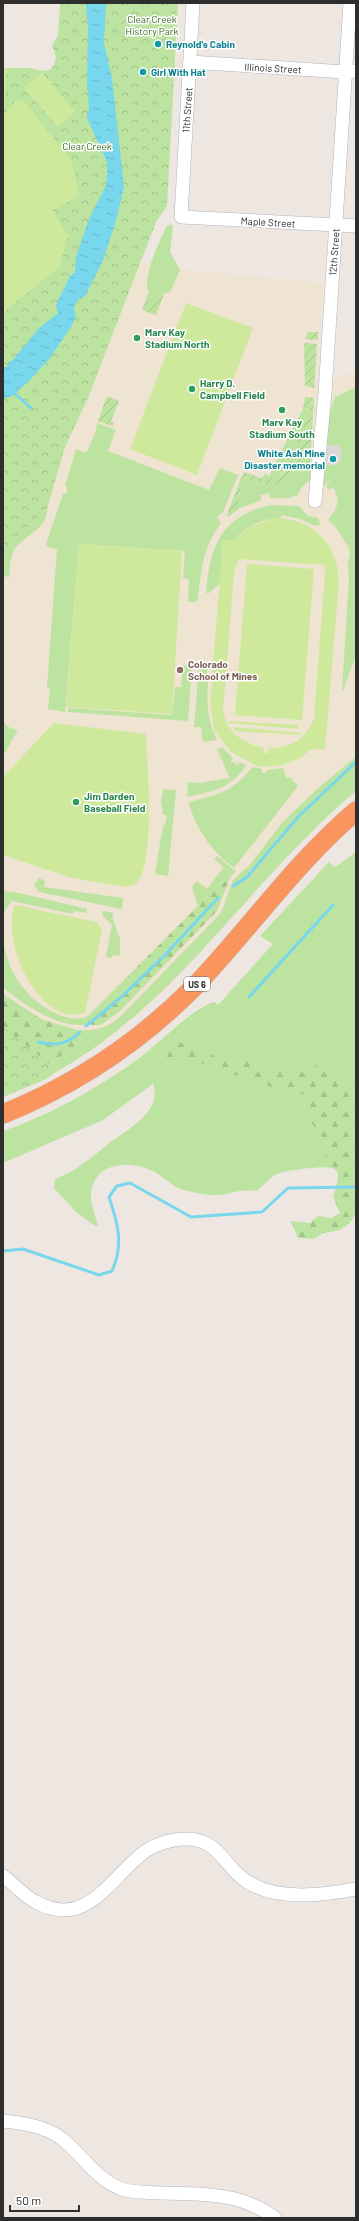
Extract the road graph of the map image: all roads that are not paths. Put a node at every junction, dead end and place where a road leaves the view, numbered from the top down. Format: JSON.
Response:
{"nodes":[{"id":1,"x":193,"y":3,"type":"edge"},
{"id":2,"x":350,"y":3,"type":"edge"},
{"id":3,"x":190,"y":62,"type":"junction"},
{"id":4,"x":351,"y":72,"type":"edge"},
{"id":5,"x":181,"y":217,"type":"joint"},
{"id":6,"x":336,"y":225,"type":"junction"},
{"id":7,"x":356,"y":226,"type":"edge"},
{"id":8,"x":315,"y":501,"type":"dead end"},
{"id":9,"x":356,"y":811,"type":"edge"},
{"id":10,"x":3,"y":1114,"type":"edge"},
{"id":11,"x":3,"y":1876,"type":"edge"},
{"id":12,"x":356,"y":1889,"type":"edge"},
{"id":13,"x":3,"y":2121,"type":"edge"},
{"id":14,"x":275,"y":2218,"type":"edge"}],
"edges":[{"from":1,"to":3,"type":"street","name":"11th Street"},
{"from":2,"to":4,"type":"street","name":"12th Street"},
{"from":3,"to":4,"type":"street","name":"Illinois Street"},
{"from":3,"to":5,"type":"street","name":"11th Street"},
{"from":4,"to":6,"type":"street","name":"12th Street"},
{"from":5,"to":6,"type":"street","name":"Maple Street"},
{"from":6,"to":7,"type":"street","name":"Maple Street"},
{"from":6,"to":8,"type":"street","name":"12th Street"},
{"from":9,"to":10,"type":"highway","number":"US 6"},
{"from":11,"to":12,"type":"street"},
{"from":13,"to":14,"type":"street"}]}
